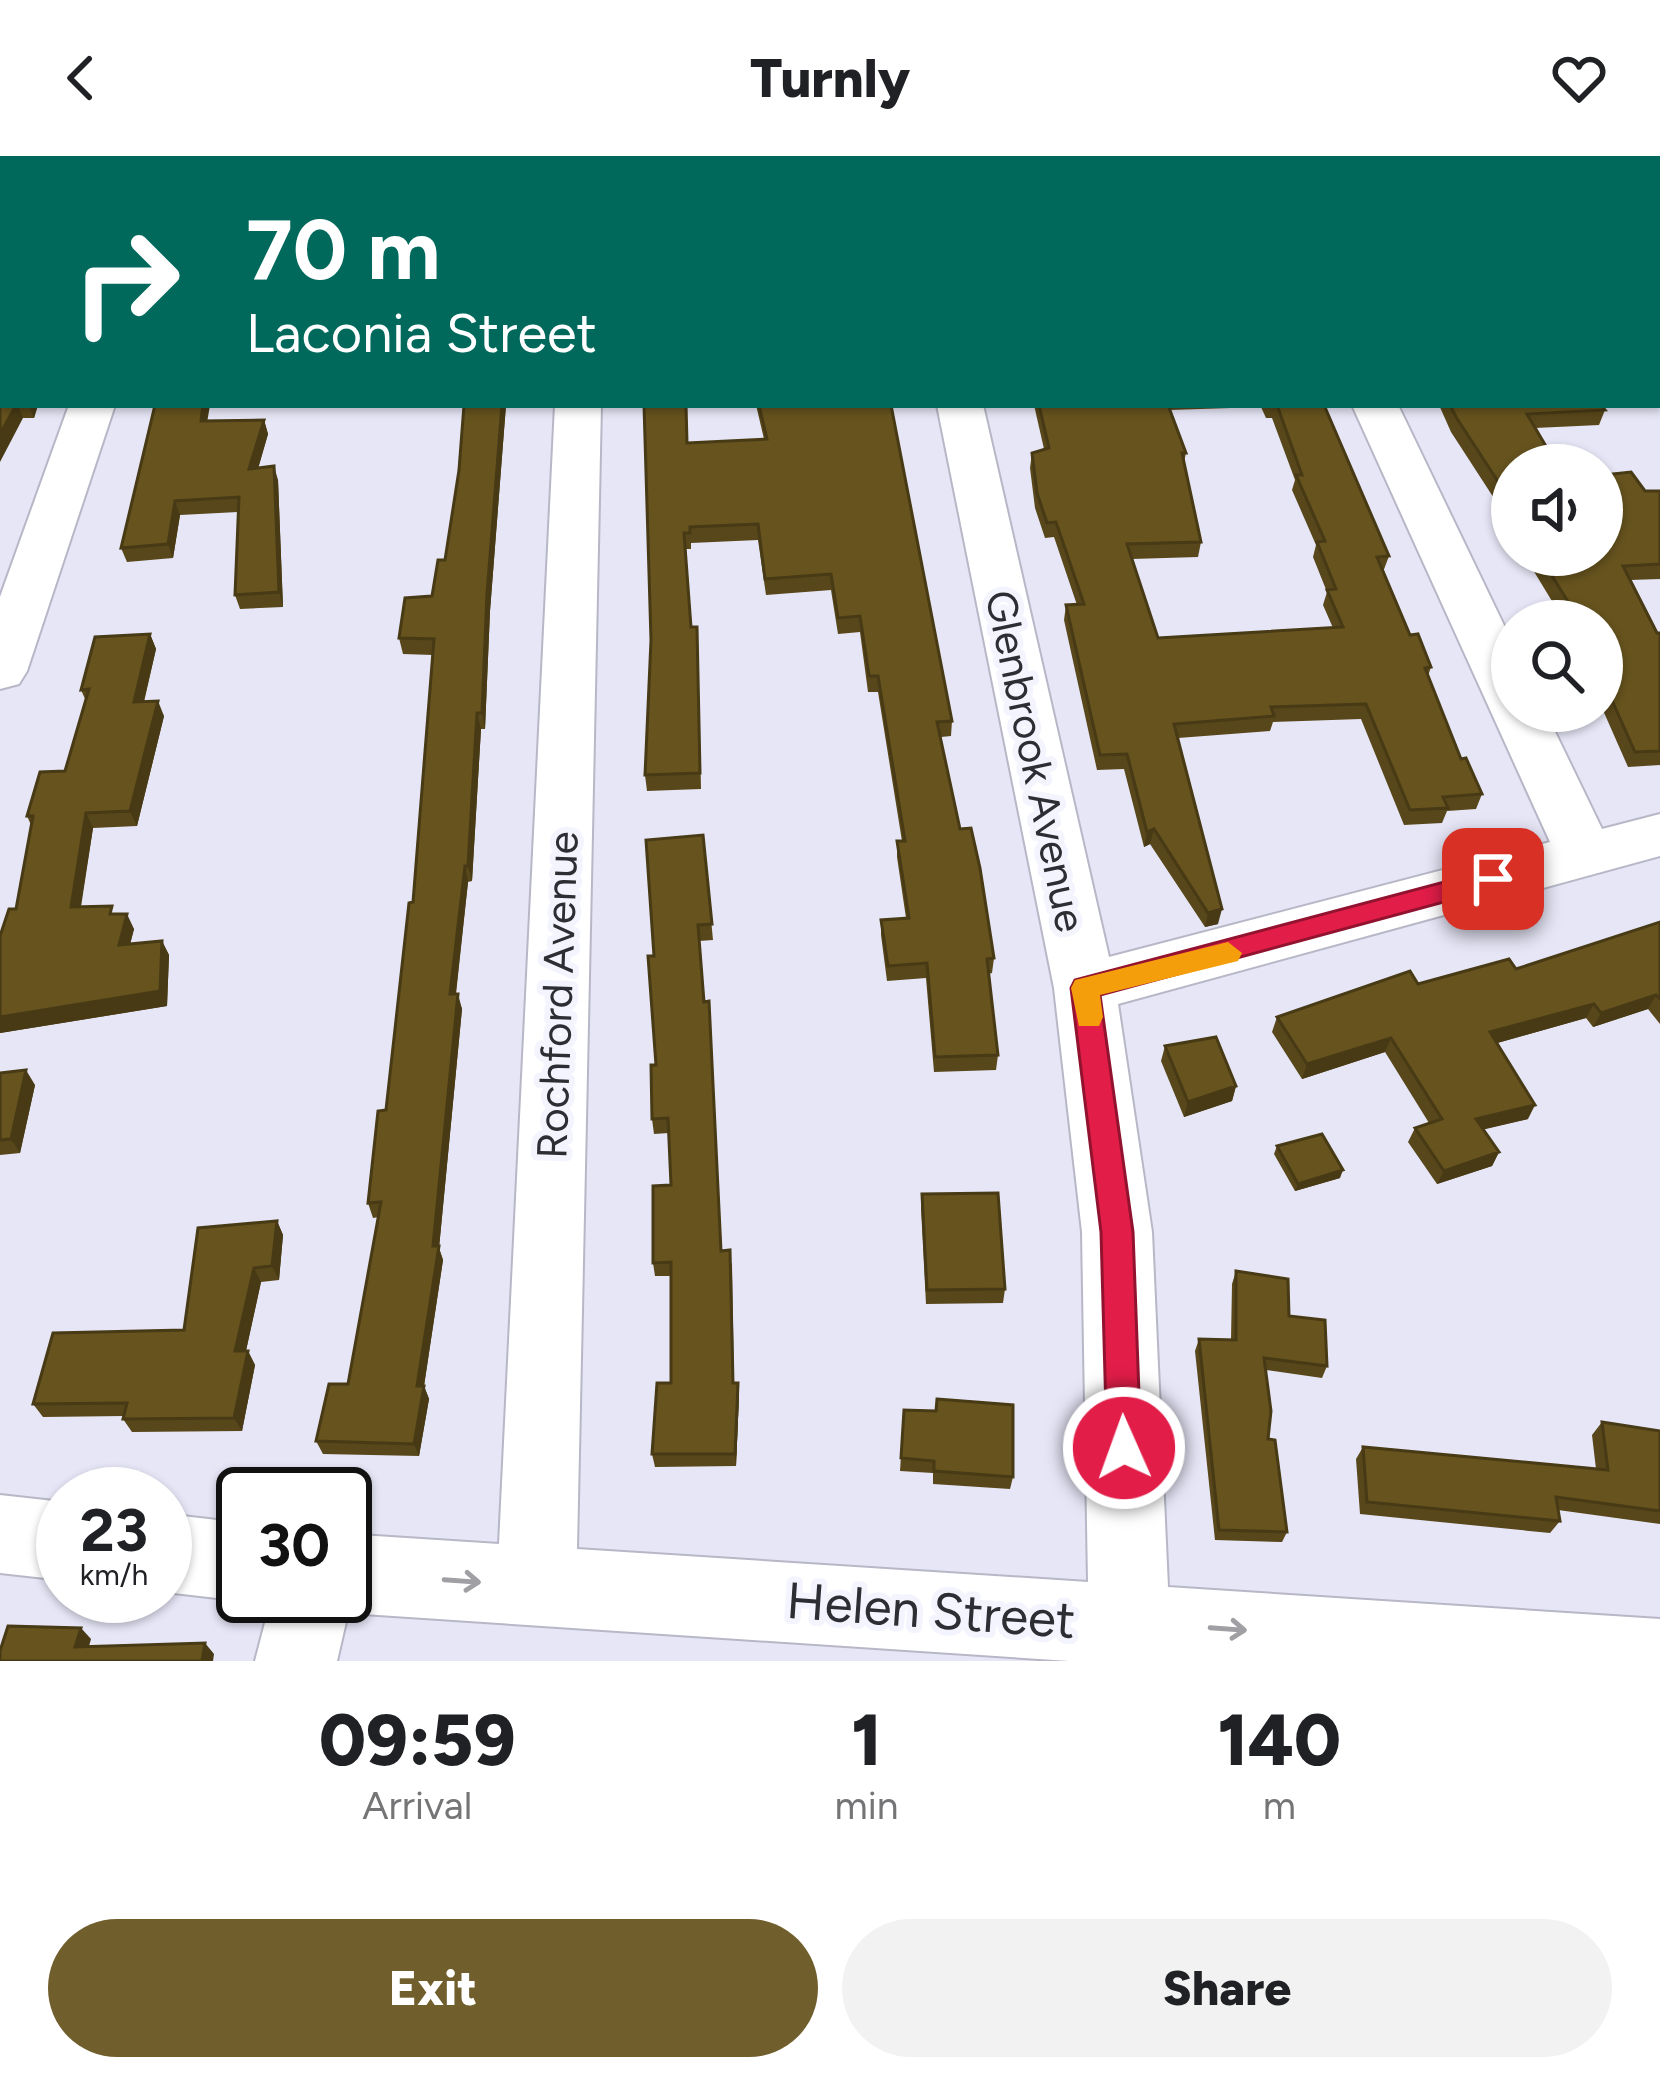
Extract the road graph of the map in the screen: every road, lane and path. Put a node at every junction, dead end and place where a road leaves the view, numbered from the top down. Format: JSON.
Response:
{"nodes":[{"id":1,"x":91,"y":408,"type":"edge"},
{"id":2,"x":578,"y":408,"type":"edge"},
{"id":3,"x":961,"y":408,"type":"edge"},
{"id":4,"x":1376,"y":408,"type":"edge"},
{"id":5,"x":1491,"y":653,"type":"edge"},
{"id":6,"x":0,"y":671,"type":"edge"},
{"id":7,"x":1528,"y":732,"type":"edge"},
{"id":8,"x":1660,"y":835,"type":"edge"},
{"id":9,"x":1585,"y":854,"type":"junction"},
{"id":10,"x":1085,"y":988,"type":"junction"},
{"id":11,"x":0,"y":1534,"type":"edge"},
{"id":12,"x":36,"y":1538,"type":"edge"},
{"id":13,"x":372,"y":1575,"type":"edge"},
{"id":14,"x":537,"y":1586,"type":"junction"},
{"id":15,"x":1129,"y":1622,"type":"junction"},
{"id":16,"x":305,"y":1623,"type":"edge"},
{"id":17,"x":1660,"y":1660,"type":"edge"},
{"id":18,"x":296,"y":1661,"type":"edge"}],
"edges":[{"from":1,"to":6,"type":"street"},
{"from":2,"to":14,"type":"street","name":"Rochford Avenue"},
{"from":3,"to":10,"type":"street","name":"Glenbrook Avenue"},
{"from":4,"to":5,"type":"street"},
{"from":7,"to":9,"type":"street"},
{"from":8,"to":9,"type":"street"},
{"from":9,"to":10,"type":"street"},
{"from":10,"to":15,"type":"street","name":"Glenbrook Avenue"},
{"from":11,"to":12,"type":"street"},
{"from":13,"to":14,"type":"street","name":"Helen Street","one_way":true},
{"from":14,"to":15,"type":"street","name":"Helen Street"},
{"from":15,"to":17,"type":"street","name":"Helen Street","one_way":true},
{"from":16,"to":18,"type":"street"}]}
